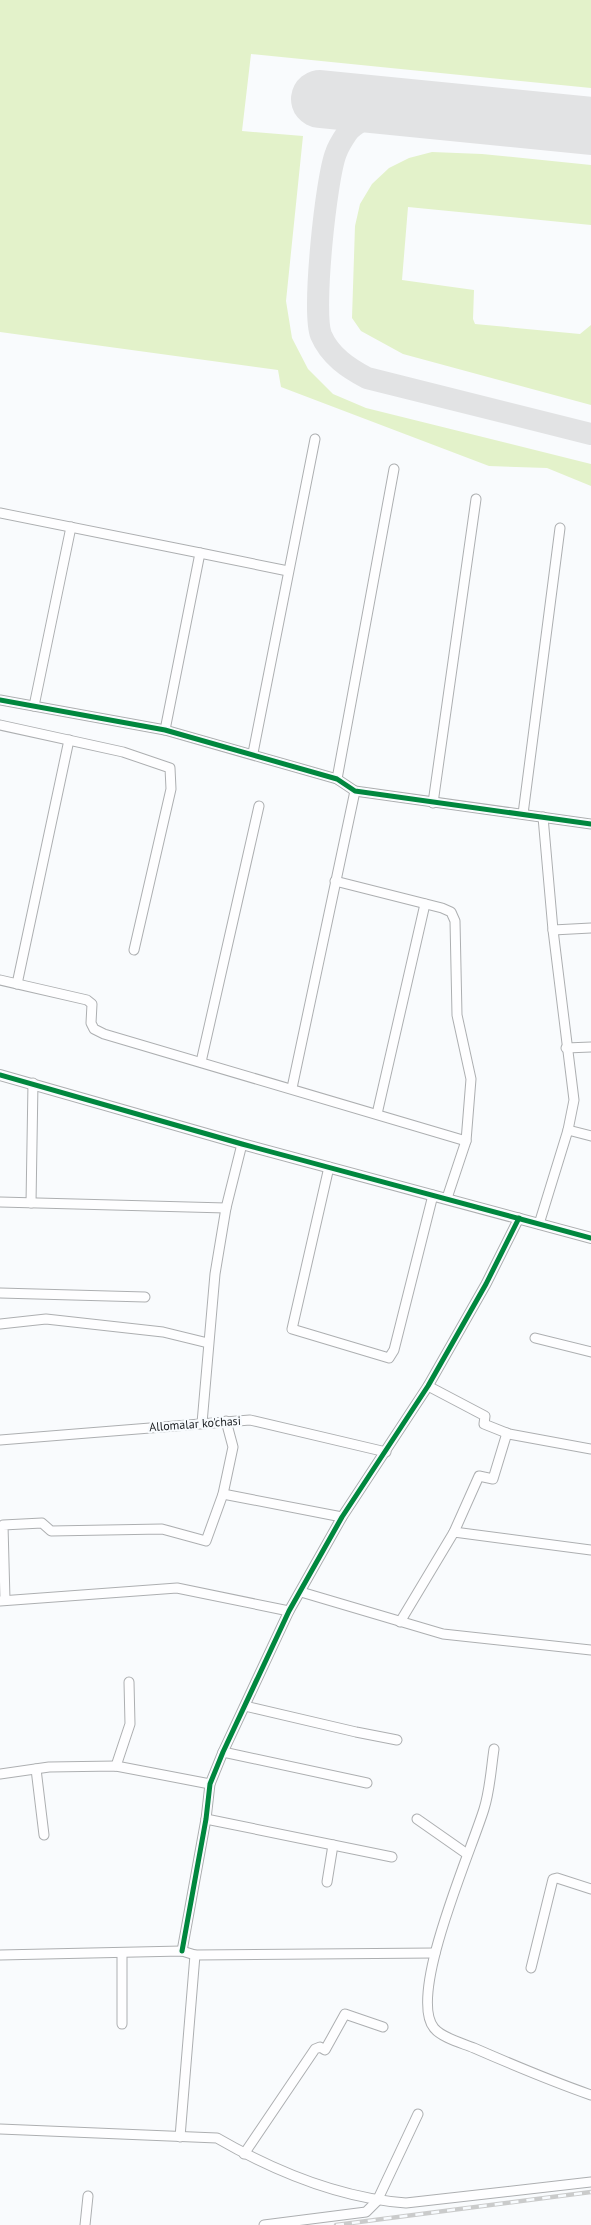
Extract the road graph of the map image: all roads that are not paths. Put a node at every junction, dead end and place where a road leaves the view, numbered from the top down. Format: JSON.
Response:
{"nodes":[{"id":1,"x":314,"y":439,"type":"dead end"},
{"id":2,"x":394,"y":469,"type":"dead end"},
{"id":3,"x":476,"y":499,"type":"dead end"},
{"id":4,"x":0,"y":513,"type":"edge"},
{"id":5,"x":71,"y":527,"type":"junction"},
{"id":6,"x":560,"y":528,"type":"dead end"},
{"id":7,"x":200,"y":553,"type":"junction"},
{"id":8,"x":288,"y":572,"type":"junction"},
{"id":9,"x":0,"y":700,"type":"edge"},
{"id":10,"x":34,"y":706,"type":"junction"},
{"id":11,"x":0,"y":724,"type":"edge"},
{"id":12,"x":165,"y":730,"type":"junction"},
{"id":13,"x":69,"y":740,"type":"junction"},
{"id":14,"x":253,"y":754,"type":"junction"},
{"id":15,"x":337,"y":779,"type":"junction"},
{"id":16,"x":355,"y":791,"type":"junction"},
{"id":17,"x":433,"y":803,"type":"junction"},
{"id":18,"x":260,"y":806,"type":"dead end"},
{"id":19,"x":523,"y":814,"type":"junction"},
{"id":20,"x":543,"y":817,"type":"junction"},
{"id":21,"x":591,"y":824,"type":"edge"},
{"id":22,"x":335,"y":881,"type":"junction"},
{"id":23,"x":425,"y":904,"type":"junction"},
{"id":24,"x":591,"y":928,"type":"edge"},
{"id":25,"x":553,"y":930,"type":"junction"},
{"id":26,"x":134,"y":950,"type":"dead end"},
{"id":27,"x":0,"y":980,"type":"edge"},
{"id":28,"x":17,"y":984,"type":"junction"},
{"id":29,"x":591,"y":1047,"type":"edge"},
{"id":30,"x":566,"y":1048,"type":"junction"},
{"id":31,"x":201,"y":1062,"type":"junction"},
{"id":32,"x":0,"y":1075,"type":"edge"},
{"id":33,"x":34,"y":1083,"type":"junction"},
{"id":34,"x":292,"y":1088,"type":"junction"},
{"id":35,"x":377,"y":1114,"type":"junction"},
{"id":36,"x":568,"y":1130,"type":"junction"},
{"id":37,"x":591,"y":1136,"type":"edge"},
{"id":38,"x":466,"y":1141,"type":"junction"},
{"id":39,"x":242,"y":1144,"type":"junction"},
{"id":40,"x":330,"y":1167,"type":"junction"},
{"id":41,"x":433,"y":1195,"type":"junction"},
{"id":42,"x":447,"y":1198,"type":"junction"},
{"id":43,"x":0,"y":1202,"type":"edge"},
{"id":44,"x":31,"y":1202,"type":"junction"},
{"id":45,"x":226,"y":1208,"type":"junction"},
{"id":46,"x":519,"y":1218,"type":"junction"},
{"id":47,"x":539,"y":1224,"type":"junction"},
{"id":48,"x":591,"y":1238,"type":"edge"},
{"id":49,"x":0,"y":1294,"type":"edge"},
{"id":50,"x":145,"y":1297,"type":"dead end"},
{"id":51,"x":0,"y":1324,"type":"edge"},
{"id":52,"x":535,"y":1338,"type":"dead end"},
{"id":53,"x":208,"y":1343,"type":"junction"},
{"id":54,"x":591,"y":1352,"type":"edge"},
{"id":55,"x":428,"y":1386,"type":"junction"},
{"id":56,"x":226,"y":1421,"type":"junction"},
{"id":57,"x":202,"y":1423,"type":"junction"},
{"id":58,"x":507,"y":1433,"type":"junction"},
{"id":59,"x":0,"y":1440,"type":"edge"},
{"id":60,"x":591,"y":1449,"type":"edge"},
{"id":61,"x":386,"y":1452,"type":"junction"},
{"id":62,"x":223,"y":1494,"type":"junction"},
{"id":63,"x":342,"y":1517,"type":"junction"},
{"id":64,"x":454,"y":1532,"type":"junction"},
{"id":65,"x":591,"y":1550,"type":"edge"},
{"id":66,"x":301,"y":1592,"type":"junction"},
{"id":67,"x":2,"y":1601,"type":"edge"},
{"id":68,"x":289,"y":1611,"type":"junction"},
{"id":69,"x":400,"y":1622,"type":"junction"},
{"id":70,"x":591,"y":1650,"type":"edge"},
{"id":71,"x":129,"y":1682,"type":"dead end"},
{"id":72,"x":245,"y":1706,"type":"junction"},
{"id":73,"x":398,"y":1740,"type":"dead end"},
{"id":74,"x":494,"y":1749,"type":"dead end"},
{"id":75,"x":223,"y":1752,"type":"junction"},
{"id":76,"x":116,"y":1766,"type":"junction"},
{"id":77,"x":36,"y":1769,"type":"junction"},
{"id":78,"x":0,"y":1774,"type":"edge"},
{"id":79,"x":367,"y":1783,"type":"dead end"},
{"id":80,"x":210,"y":1784,"type":"junction"},
{"id":81,"x":206,"y":1819,"type":"junction"},
{"id":82,"x":417,"y":1819,"type":"dead end"},
{"id":83,"x":44,"y":1835,"type":"dead end"},
{"id":84,"x":332,"y":1845,"type":"junction"},
{"id":85,"x":467,"y":1854,"type":"junction"},
{"id":86,"x":392,"y":1857,"type":"dead end"},
{"id":87,"x":327,"y":1882,"type":"dead end"},
{"id":88,"x":591,"y":1889,"type":"edge"},
{"id":89,"x":182,"y":1951,"type":"junction"},
{"id":90,"x":122,"y":1953,"type":"junction"},
{"id":91,"x":435,"y":1953,"type":"junction"},
{"id":92,"x":0,"y":1955,"type":"edge"},
{"id":93,"x":195,"y":1955,"type":"junction"},
{"id":94,"x":531,"y":1968,"type":"dead end"},
{"id":95,"x":122,"y":2024,"type":"dead end"},
{"id":96,"x":383,"y":2027,"type":"dead end"},
{"id":97,"x":591,"y":2095,"type":"edge"},
{"id":98,"x":418,"y":2114,"type":"dead end"},
{"id":99,"x":0,"y":2129,"type":"edge"},
{"id":100,"x":180,"y":2137,"type":"junction"},
{"id":101,"x":244,"y":2154,"type":"junction"},
{"id":102,"x":591,"y":2182,"type":"edge"},
{"id":103,"x":88,"y":2196,"type":"dead end"},
{"id":104,"x":377,"y":2201,"type":"junction"},
{"id":105,"x":85,"y":2225,"type":"edge"},
{"id":106,"x":264,"y":2225,"type":"edge"}],
"edges":[{"from":1,"to":8,"type":"street"},
{"from":2,"to":15,"type":"street"},
{"from":3,"to":17,"type":"street"},
{"from":4,"to":5,"type":"street"},
{"from":5,"to":7,"type":"street"},
{"from":5,"to":10,"type":"street"},
{"from":6,"to":19,"type":"street"},
{"from":7,"to":8,"type":"street"},
{"from":7,"to":12,"type":"street"},
{"from":8,"to":14,"type":"street"},
{"from":9,"to":10,"type":"street"},
{"from":10,"to":12,"type":"street"},
{"from":11,"to":13,"type":"street"},
{"from":12,"to":14,"type":"street"},
{"from":13,"to":26,"type":"street"},
{"from":13,"to":28,"type":"street"},
{"from":14,"to":15,"type":"street"},
{"from":15,"to":16,"type":"street"},
{"from":16,"to":17,"type":"street"},
{"from":16,"to":22,"type":"street"},
{"from":17,"to":19,"type":"street"},
{"from":18,"to":31,"type":"street"},
{"from":19,"to":20,"type":"street"},
{"from":20,"to":21,"type":"street"},
{"from":20,"to":25,"type":"street"},
{"from":22,"to":23,"type":"street"},
{"from":22,"to":34,"type":"street"},
{"from":23,"to":35,"type":"street"},
{"from":23,"to":38,"type":"street"},
{"from":24,"to":25,"type":"street"},
{"from":25,"to":30,"type":"street"},
{"from":27,"to":28,"type":"street"},
{"from":28,"to":31,"type":"street"},
{"from":29,"to":30,"type":"street"},
{"from":30,"to":36,"type":"street"},
{"from":31,"to":34,"type":"street"},
{"from":32,"to":33,"type":"street"},
{"from":33,"to":39,"type":"street"},
{"from":33,"to":44,"type":"street"},
{"from":34,"to":35,"type":"street"},
{"from":35,"to":38,"type":"street"},
{"from":36,"to":37,"type":"street"},
{"from":36,"to":47,"type":"street"},
{"from":38,"to":42,"type":"street"},
{"from":39,"to":40,"type":"street"},
{"from":39,"to":45,"type":"street"},
{"from":40,"to":41,"type":"street"},
{"from":40,"to":41,"type":"street"},
{"from":41,"to":42,"type":"street"},
{"from":42,"to":46,"type":"street"},
{"from":43,"to":44,"type":"street"},
{"from":44,"to":45,"type":"street"},
{"from":45,"to":53,"type":"street"},
{"from":46,"to":47,"type":"street"},
{"from":46,"to":55,"type":"street"},
{"from":47,"to":48,"type":"street"},
{"from":49,"to":50,"type":"street"},
{"from":51,"to":53,"type":"street"},
{"from":52,"to":54,"type":"street"},
{"from":53,"to":57,"type":"street"},
{"from":55,"to":58,"type":"street"},
{"from":55,"to":61,"type":"street"},
{"from":56,"to":57,"type":"street","name":"Allomalar ko'chasi"},
{"from":56,"to":61,"type":"street","name":"Allomalar ko'chasi"},
{"from":56,"to":62,"type":"street"},
{"from":57,"to":59,"type":"street","name":"Allomalar ko'chasi"},
{"from":58,"to":60,"type":"street"},
{"from":58,"to":64,"type":"street"},
{"from":61,"to":63,"type":"street"},
{"from":62,"to":63,"type":"street"},
{"from":62,"to":67,"type":"street"},
{"from":63,"to":66,"type":"street"},
{"from":64,"to":65,"type":"street"},
{"from":64,"to":69,"type":"street"},
{"from":66,"to":68,"type":"street"},
{"from":66,"to":69,"type":"street"},
{"from":67,"to":68,"type":"street"},
{"from":68,"to":72,"type":"street"},
{"from":69,"to":70,"type":"street"},
{"from":71,"to":76,"type":"street"},
{"from":72,"to":73,"type":"street"},
{"from":72,"to":75,"type":"street"},
{"from":74,"to":85,"type":"street"},
{"from":75,"to":79,"type":"street"},
{"from":75,"to":80,"type":"street"},
{"from":76,"to":77,"type":"street"},
{"from":76,"to":80,"type":"street"},
{"from":77,"to":78,"type":"street"},
{"from":77,"to":83,"type":"street"},
{"from":80,"to":81,"type":"street"},
{"from":81,"to":84,"type":"street"},
{"from":81,"to":89,"type":"street"},
{"from":82,"to":85,"type":"street"},
{"from":84,"to":86,"type":"street"},
{"from":84,"to":87,"type":"street"},
{"from":85,"to":91,"type":"street"},
{"from":88,"to":94,"type":"street"},
{"from":89,"to":90,"type":"street"},
{"from":89,"to":93,"type":"street"},
{"from":90,"to":92,"type":"street"},
{"from":90,"to":95,"type":"street"},
{"from":91,"to":93,"type":"street"},
{"from":91,"to":97,"type":"street"},
{"from":93,"to":100,"type":"street"},
{"from":96,"to":101,"type":"street"},
{"from":98,"to":104,"type":"street"},
{"from":99,"to":100,"type":"street"},
{"from":100,"to":101,"type":"street"},
{"from":101,"to":104,"type":"street"},
{"from":102,"to":104,"type":"street"},
{"from":103,"to":105,"type":"street"},
{"from":104,"to":106,"type":"street"}]}
